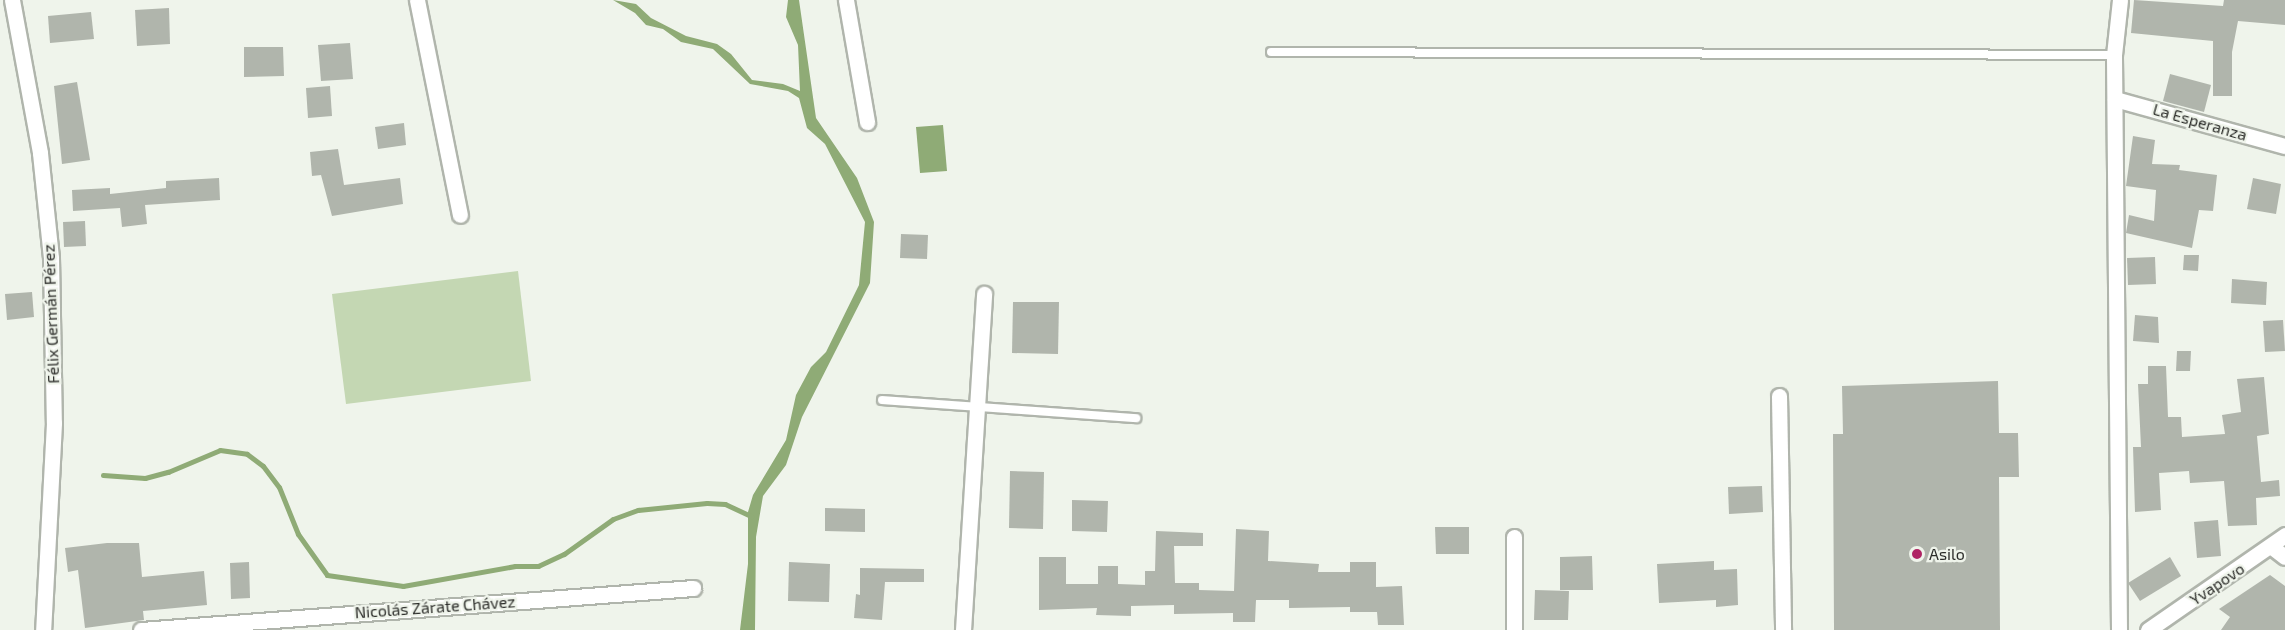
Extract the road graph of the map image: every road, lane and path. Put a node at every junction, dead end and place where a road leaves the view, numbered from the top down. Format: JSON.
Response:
{"nodes":[{"id":1,"x":12,"y":0,"type":"edge"},
{"id":2,"x":417,"y":0,"type":"edge"},
{"id":3,"x":846,"y":0,"type":"edge"},
{"id":4,"x":2120,"y":0,"type":"edge"},
{"id":5,"x":1271,"y":52,"type":"dead end"},
{"id":6,"x":2114,"y":55,"type":"junction"},
{"id":7,"x":2115,"y":99,"type":"junction"},
{"id":8,"x":867,"y":122,"type":"dead end"},
{"id":9,"x":2285,"y":146,"type":"edge"},
{"id":10,"x":460,"y":215,"type":"dead end"},
{"id":11,"x":984,"y":294,"type":"dead end"},
{"id":12,"x":1779,"y":396,"type":"dead end"},
{"id":13,"x":882,"y":400,"type":"dead end"},
{"id":14,"x":977,"y":409,"type":"junction"},
{"id":15,"x":1136,"y":417,"type":"dead end"},
{"id":16,"x":2285,"y":535,"type":"edge"},
{"id":17,"x":1514,"y":537,"type":"dead end"},
{"id":18,"x":2272,"y":547,"type":"junction"},
{"id":19,"x":2285,"y":557,"type":"edge"},
{"id":20,"x":693,"y":588,"type":"dead end"},
{"id":21,"x":43,"y":630,"type":"edge"},
{"id":22,"x":141,"y":630,"type":"edge"},
{"id":23,"x":963,"y":630,"type":"edge"},
{"id":24,"x":1514,"y":630,"type":"edge"},
{"id":25,"x":1783,"y":630,"type":"edge"},
{"id":26,"x":2119,"y":630,"type":"edge"},
{"id":27,"x":2148,"y":630,"type":"edge"}],
"edges":[{"from":1,"to":21,"type":"street","name":"Félix Germán Pérez"},
{"from":2,"to":10,"type":"street"},
{"from":3,"to":8,"type":"street"},
{"from":4,"to":6,"type":"street"},
{"from":5,"to":6,"type":"lane"},
{"from":6,"to":7,"type":"street"},
{"from":7,"to":9,"type":"street","name":"La Esperanza"},
{"from":7,"to":26,"type":"street"},
{"from":11,"to":14,"type":"street"},
{"from":12,"to":25,"type":"street"},
{"from":13,"to":14,"type":"lane"},
{"from":14,"to":15,"type":"lane"},
{"from":14,"to":23,"type":"street"},
{"from":16,"to":18,"type":"street","name":"Yvapovo"},
{"from":17,"to":24,"type":"street"},
{"from":18,"to":19,"type":"street"},
{"from":18,"to":27,"type":"street","name":"Yvapovo"},
{"from":20,"to":22,"type":"street","name":"Nicolás Zárate Chávez"}]}
